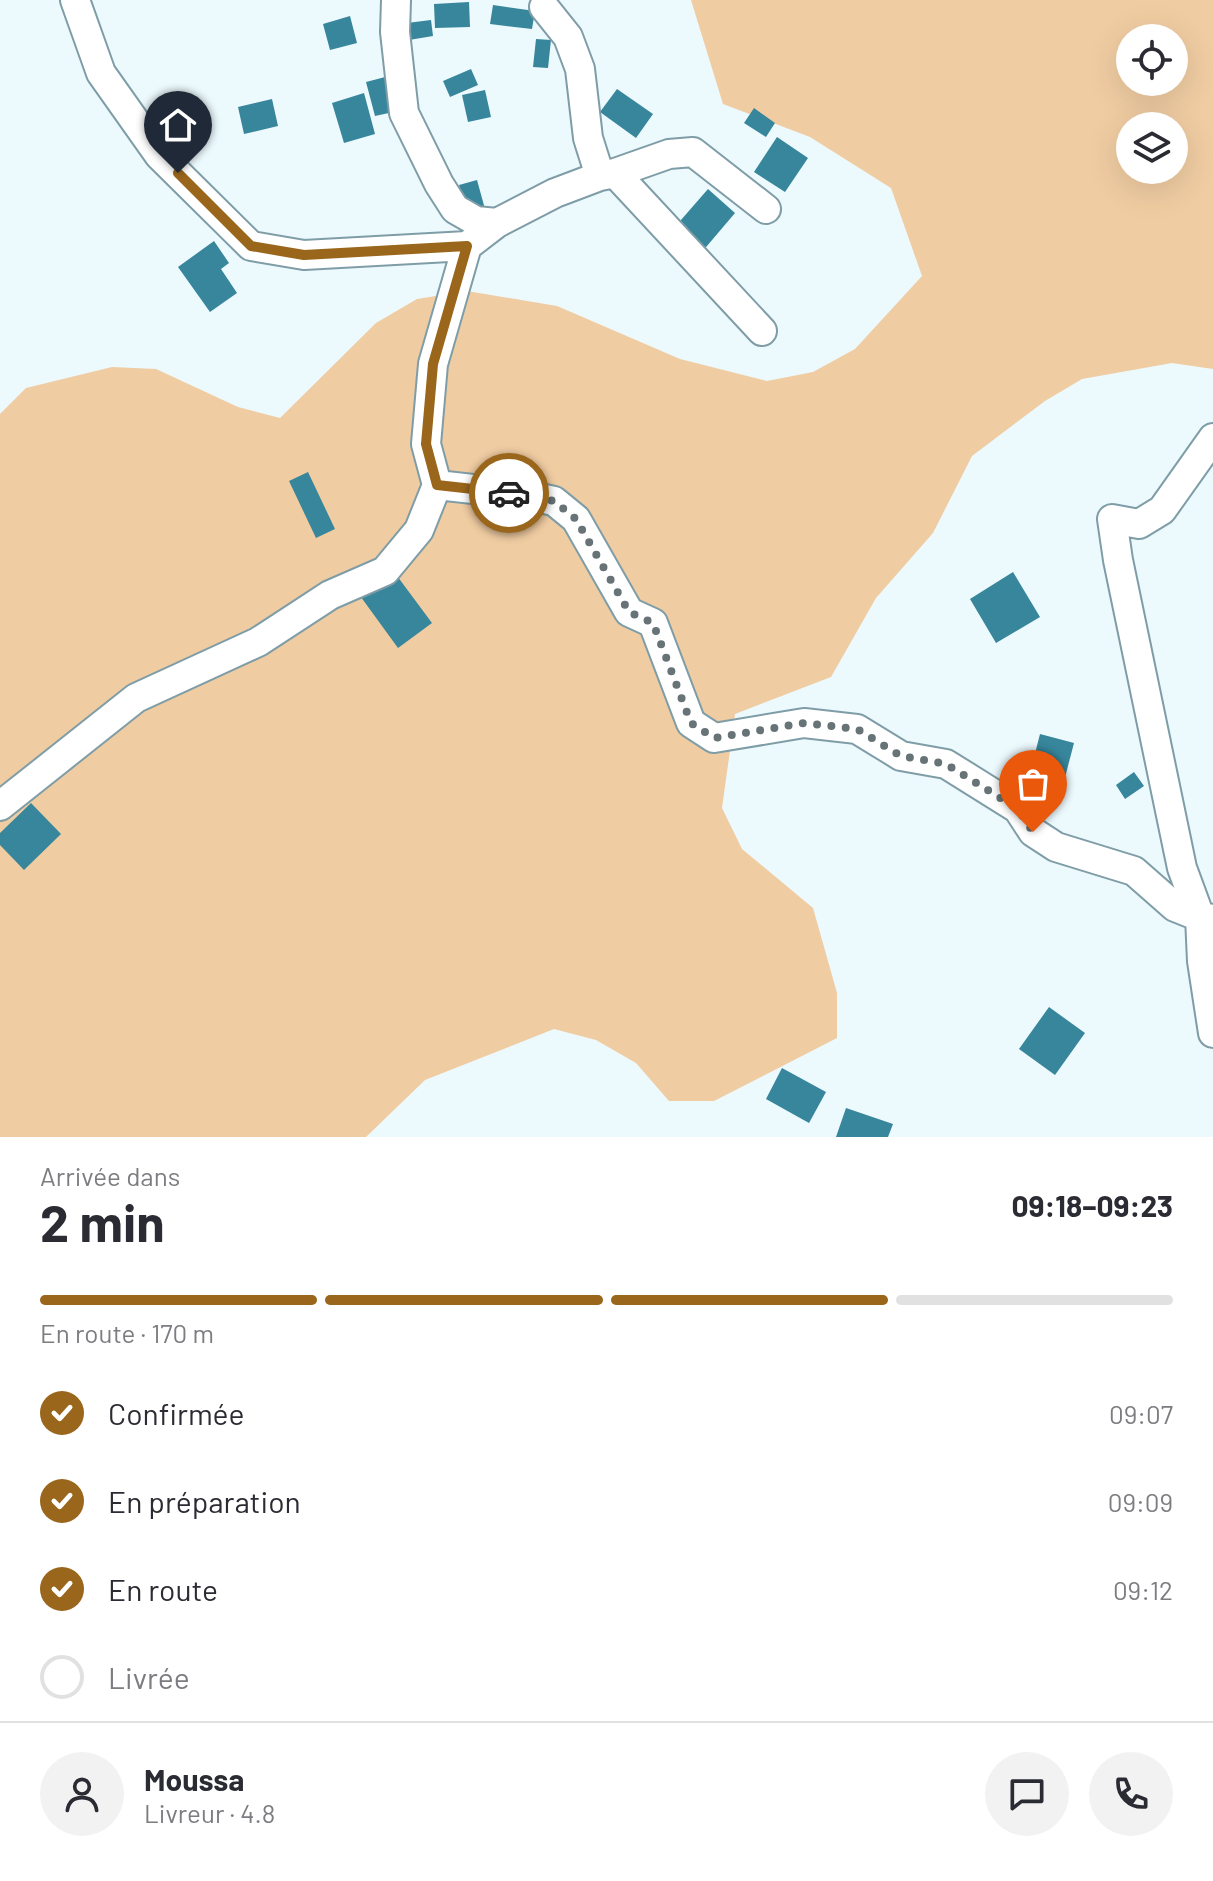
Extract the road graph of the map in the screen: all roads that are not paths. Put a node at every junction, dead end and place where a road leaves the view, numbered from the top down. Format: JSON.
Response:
{"nodes":[{"id":1,"x":75,"y":0,"type":"edge"},
{"id":2,"x":396,"y":0,"type":"edge"},
{"id":3,"x":544,"y":7,"type":"dead end"},
{"id":4,"x":608,"y":175,"type":"junction"},
{"id":5,"x":766,"y":209,"type":"dead end"},
{"id":6,"x":497,"y":223,"type":"junction"},
{"id":7,"x":467,"y":246,"type":"junction"},
{"id":8,"x":762,"y":331,"type":"dead end"},
{"id":9,"x":1213,"y":438,"type":"edge"},
{"id":10,"x":437,"y":485,"type":"junction"},
{"id":11,"x":0,"y":806,"type":"edge"},
{"id":12,"x":1206,"y":918,"type":"edge"},
{"id":13,"x":1213,"y":1033,"type":"edge"}],
"edges":[{"from":1,"to":7,"type":"street"},
{"from":2,"to":6,"type":"street"},
{"from":3,"to":4,"type":"street"},
{"from":4,"to":5,"type":"street"},
{"from":4,"to":6,"type":"street"},
{"from":4,"to":8,"type":"street"},
{"from":6,"to":7,"type":"street"},
{"from":7,"to":10,"type":"street"},
{"from":9,"to":12,"type":"street"},
{"from":10,"to":11,"type":"street"},
{"from":10,"to":12,"type":"street"},
{"from":12,"to":13,"type":"street"}]}
